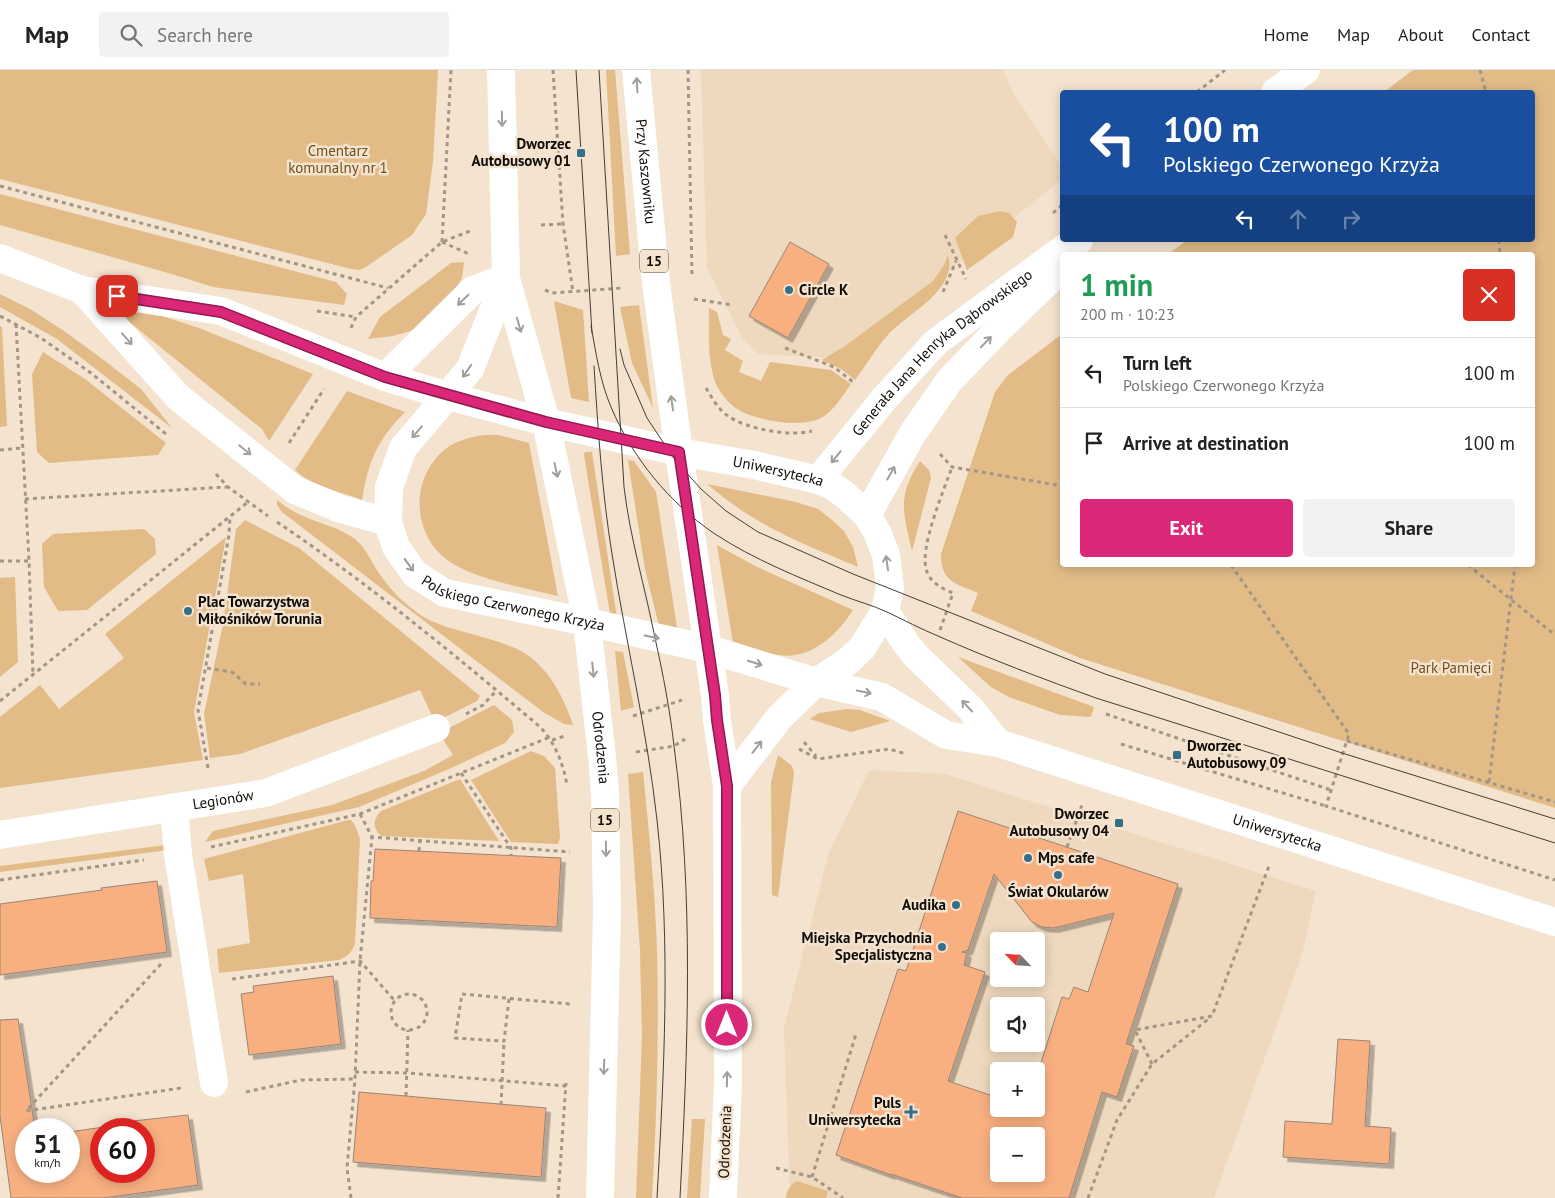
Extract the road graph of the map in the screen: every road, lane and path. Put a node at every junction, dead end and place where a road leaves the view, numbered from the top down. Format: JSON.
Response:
{"nodes":[{"id":1,"x":451,"y":70,"type":"edge"},
{"id":2,"x":501,"y":70,"type":"edge"},
{"id":3,"x":554,"y":70,"type":"edge"},
{"id":4,"x":636,"y":70,"type":"edge"},
{"id":5,"x":688,"y":70,"type":"edge"},
{"id":6,"x":1225,"y":70,"type":"edge"},
{"id":7,"x":1306,"y":70,"type":"edge"},
{"id":8,"x":1480,"y":70,"type":"edge"},
{"id":9,"x":1200,"y":90,"type":"edge"},
{"id":10,"x":1278,"y":90,"type":"edge"},
{"id":11,"x":1485,"y":90,"type":"edge"},
{"id":12,"x":0,"y":186,"type":"edge"},
{"id":13,"x":564,"y":224,"type":"junction"},
{"id":14,"x":541,"y":225,"type":"dead end"},
{"id":15,"x":473,"y":230,"type":"dead end"},
{"id":16,"x":946,"y":235,"type":"dead end"},
{"id":17,"x":442,"y":242,"type":"junction"},
{"id":18,"x":1076,"y":242,"type":"edge"},
{"id":19,"x":1089,"y":242,"type":"edge"},
{"id":20,"x":1079,"y":252,"type":"edge"},
{"id":21,"x":470,"y":255,"type":"dead end"},
{"id":22,"x":0,"y":258,"type":"edge"},
{"id":23,"x":956,"y":260,"type":"junction"},
{"id":24,"x":1060,"y":270,"type":"edge"},
{"id":25,"x":506,"y":278,"type":"junction"},
{"id":26,"x":692,"y":278,"type":"dead end"},
{"id":27,"x":968,"y":284,"type":"dead end"},
{"id":28,"x":388,"y":288,"type":"junction"},
{"id":29,"x":626,"y":288,"type":"dead end"},
{"id":30,"x":82,"y":290,"type":"junction"},
{"id":31,"x":573,"y":292,"type":"junction"},
{"id":32,"x":694,"y":292,"type":"dead end"},
{"id":33,"x":552,"y":293,"type":"dead end"},
{"id":34,"x":694,"y":299,"type":"junction"},
{"id":35,"x":940,"y":300,"type":"dead end"},
{"id":36,"x":733,"y":306,"type":"dead end"},
{"id":37,"x":695,"y":309,"type":"dead end"},
{"id":38,"x":0,"y":316,"type":"edge"},
{"id":39,"x":16,"y":324,"type":"junction"},
{"id":40,"x":349,"y":331,"type":"dead end"},
{"id":41,"x":785,"y":348,"type":"dead end"},
{"id":42,"x":385,"y":377,"type":"junction"},
{"id":43,"x":704,"y":381,"type":"dead end"},
{"id":44,"x":856,"y":385,"type":"dead end"},
{"id":45,"x":324,"y":388,"type":"dead end"},
{"id":46,"x":448,"y":396,"type":"junction"},
{"id":47,"x":546,"y":422,"type":"junction"},
{"id":48,"x":814,"y":430,"type":"dead end"},
{"id":49,"x":170,"y":435,"type":"dead end"},
{"id":50,"x":22,"y":448,"type":"junction"},
{"id":51,"x":0,"y":450,"type":"edge"},
{"id":52,"x":284,"y":451,"type":"dead end"},
{"id":53,"x":679,"y":452,"type":"junction"},
{"id":54,"x":215,"y":473,"type":"dead end"},
{"id":55,"x":818,"y":480,"type":"junction"},
{"id":56,"x":1060,"y":486,"type":"edge"},
{"id":57,"x":228,"y":487,"type":"junction"},
{"id":58,"x":252,"y":496,"type":"dead end"},
{"id":59,"x":25,"y":499,"type":"junction"},
{"id":60,"x":248,"y":502,"type":"junction"},
{"id":61,"x":866,"y":515,"type":"junction"},
{"id":62,"x":230,"y":516,"type":"junction"},
{"id":63,"x":388,"y":522,"type":"junction"},
{"id":64,"x":0,"y":561,"type":"edge"},
{"id":65,"x":28,"y":561,"type":"junction"},
{"id":66,"x":1232,"y":567,"type":"edge"},
{"id":67,"x":1470,"y":567,"type":"edge"},
{"id":68,"x":1515,"y":567,"type":"edge"},
{"id":69,"x":1511,"y":600,"type":"junction"},
{"id":70,"x":885,"y":611,"type":"junction"},
{"id":71,"x":587,"y":622,"type":"junction"},
{"id":72,"x":1555,"y":635,"type":"edge"},
{"id":73,"x":938,"y":636,"type":"dead end"},
{"id":74,"x":709,"y":649,"type":"junction"},
{"id":75,"x":207,"y":668,"type":"junction"},
{"id":76,"x":33,"y":675,"type":"junction"},
{"id":77,"x":816,"y":682,"type":"junction"},
{"id":78,"x":260,"y":684,"type":"dead end"},
{"id":79,"x":685,"y":699,"type":"dead end"},
{"id":80,"x":0,"y":701,"type":"edge"},
{"id":81,"x":1106,"y":714,"type":"dead end"},
{"id":82,"x":628,"y":717,"type":"dead end"},
{"id":83,"x":436,"y":728,"type":"dead end"},
{"id":84,"x":690,"y":736,"type":"dead end"},
{"id":85,"x":1112,"y":741,"type":"dead end"},
{"id":86,"x":1347,"y":741,"type":"junction"},
{"id":87,"x":998,"y":743,"type":"junction"},
{"id":88,"x":205,"y":749,"type":"dead end"},
{"id":89,"x":631,"y":753,"type":"dead end"},
{"id":90,"x":461,"y":773,"type":"dead end"},
{"id":91,"x":1489,"y":782,"type":"junction"},
{"id":92,"x":727,"y":786,"type":"junction"},
{"id":93,"x":1331,"y":790,"type":"junction"},
{"id":94,"x":569,"y":791,"type":"dead end"},
{"id":95,"x":1555,"y":802,"type":"edge"},
{"id":96,"x":1082,"y":805,"type":"dead end"},
{"id":97,"x":1326,"y":806,"type":"junction"},
{"id":98,"x":174,"y":807,"type":"junction"},
{"id":99,"x":360,"y":814,"type":"dead end"},
{"id":100,"x":0,"y":835,"type":"edge"},
{"id":101,"x":372,"y":837,"type":"junction"},
{"id":102,"x":420,"y":841,"type":"junction"},
{"id":103,"x":570,"y":843,"type":"dead end"},
{"id":104,"x":1067,"y":847,"type":"dead end"},
{"id":105,"x":511,"y":848,"type":"junction"},
{"id":106,"x":419,"y":851,"type":"dead end"},
{"id":107,"x":570,"y":852,"type":"junction"},
{"id":108,"x":511,"y":856,"type":"dead end"},
{"id":109,"x":1272,"y":857,"type":"dead end"},
{"id":110,"x":570,"y":862,"type":"dead end"},
{"id":111,"x":1555,"y":880,"type":"edge"},
{"id":112,"x":1555,"y":922,"type":"edge"},
{"id":113,"x":166,"y":959,"type":"dead end"},
{"id":114,"x":360,"y":961,"type":"junction"},
{"id":115,"x":200,"y":983,"type":"junction"},
{"id":116,"x":571,"y":995,"type":"dead end"},
{"id":117,"x":509,"y":999,"type":"junction"},
{"id":118,"x":395,"y":1001,"type":"junction"},
{"id":119,"x":570,"y":1004,"type":"junction"},
{"id":120,"x":570,"y":1011,"type":"dead end"},
{"id":121,"x":1212,"y":1016,"type":"junction"},
{"id":122,"x":408,"y":1030,"type":"junction"},
{"id":123,"x":856,"y":1034,"type":"dead end"},
{"id":124,"x":504,"y":1041,"type":"junction"},
{"id":125,"x":1152,"y":1064,"type":"junction"},
{"id":126,"x":355,"y":1072,"type":"junction"},
{"id":127,"x":408,"y":1073,"type":"junction"},
{"id":128,"x":566,"y":1078,"type":"dead end"},
{"id":129,"x":355,"y":1079,"type":"junction"},
{"id":130,"x":503,"y":1081,"type":"junction"},
{"id":131,"x":214,"y":1083,"type":"joint"},
{"id":132,"x":566,"y":1086,"type":"junction"},
{"id":133,"x":244,"y":1092,"type":"dead end"},
{"id":134,"x":406,"y":1096,"type":"dead end"},
{"id":135,"x":500,"y":1104,"type":"dead end"},
{"id":136,"x":776,"y":1168,"type":"dead end"},
{"id":137,"x":812,"y":1176,"type":"junction"},
{"id":138,"x":351,"y":1198,"type":"edge"},
{"id":139,"x":558,"y":1198,"type":"edge"},
{"id":140,"x":600,"y":1198,"type":"edge"},
{"id":141,"x":723,"y":1198,"type":"edge"},
{"id":142,"x":844,"y":1198,"type":"edge"},
{"id":143,"x":1088,"y":1198,"type":"edge"}],
"edges":[{"from":1,"to":17,"type":"path"},
{"from":2,"to":25,"type":"street","number":"15","one_way":true},
{"from":3,"to":13,"type":"path"},
{"from":53,"to":4,"type":"street","name":"Przy Kaszowniku","number":"15","one_way":true},
{"from":5,"to":26,"type":"path"},
{"from":6,"to":9,"type":"path"},
{"from":7,"to":10,"type":"street"},
{"from":8,"to":11,"type":"path"},
{"from":12,"to":28,"type":"path"},
{"from":13,"to":14,"type":"path"},
{"from":13,"to":31,"type":"path"},
{"from":15,"to":17,"type":"path"},
{"from":16,"to":23,"type":"path"},
{"from":17,"to":21,"type":"path"},
{"from":17,"to":28,"type":"path"},
{"from":18,"to":55,"type":"street","name":"Generała Jana Henryka Dąbrowskiego","one_way":true},
{"from":19,"to":20,"type":"street"},
{"from":22,"to":30,"type":"street"},
{"from":23,"to":27,"type":"path"},
{"from":23,"to":35,"type":"path"},
{"from":61,"to":24,"type":"street","name":"Generała Jana Henryka Dąbrowskiego","one_way":true},
{"from":25,"to":42,"type":"street","one_way":true},
{"from":25,"to":46,"type":"street","name":"Polskiego Czerwonego Krzyża","one_way":true},
{"from":25,"to":47,"type":"street","number":"15","one_way":true},
{"from":28,"to":40,"type":"path"},
{"from":29,"to":31,"type":"path"},
{"from":30,"to":42,"type":"street"},
{"from":30,"to":63,"type":"street","one_way":true},
{"from":31,"to":33,"type":"path"},
{"from":32,"to":34,"type":"path"},
{"from":34,"to":36,"type":"path"},
{"from":34,"to":37,"type":"path"},
{"from":38,"to":39,"type":"path"},
{"from":39,"to":49,"type":"path"},
{"from":39,"to":50,"type":"path"},
{"from":41,"to":44,"type":"path"},
{"from":42,"to":46,"type":"street"},
{"from":43,"to":48,"type":"path"},
{"from":45,"to":52,"type":"path"},
{"from":46,"to":47,"type":"street"},
{"from":46,"to":63,"type":"street","name":"Polskiego Czerwonego Krzyża","one_way":true},
{"from":47,"to":53,"type":"street"},
{"from":47,"to":71,"type":"street","name":"Odrodzenia","number":"15","one_way":true},
{"from":50,"to":51,"type":"path"},
{"from":50,"to":59,"type":"path"},
{"from":53,"to":55,"type":"street","name":"Uniwersytecka"},
{"from":53,"to":74,"type":"street","name":"Odrodzenia","number":"15"},
{"from":54,"to":57,"type":"path"},
{"from":55,"to":61,"type":"street","name":"Uniwersytecka"},
{"from":56,"to":73,"type":"path"},
{"from":57,"to":59,"type":"path"},
{"from":57,"to":60,"type":"path"},
{"from":58,"to":60,"type":"path"},
{"from":59,"to":65,"type":"path"},
{"from":60,"to":62,"type":"path"},
{"from":60,"to":94,"type":"path"},
{"from":70,"to":61,"type":"street","one_way":true},
{"from":62,"to":75,"type":"path"},
{"from":62,"to":76,"type":"path"},
{"from":63,"to":71,"type":"street","name":"Polskiego Czerwonego Krzyża","one_way":true},
{"from":64,"to":65,"type":"path"},
{"from":65,"to":76,"type":"path"},
{"from":66,"to":86,"type":"path"},
{"from":67,"to":69,"type":"path"},
{"from":68,"to":69,"type":"path"},
{"from":69,"to":72,"type":"path"},
{"from":69,"to":91,"type":"path"},
{"from":70,"to":77,"type":"street"},
{"from":87,"to":70,"type":"street","one_way":true},
{"from":71,"to":74,"type":"street","name":"Polskiego Czerwonego Krzyża","one_way":true},
{"from":71,"to":140,"type":"street","name":"Odrodzenia","number":"15","one_way":true},
{"from":74,"to":77,"type":"street","name":"Polskiego Czerwonego Krzyża","one_way":true},
{"from":74,"to":92,"type":"street","name":"Odrodzenia","number":"15"},
{"from":75,"to":78,"type":"path"},
{"from":75,"to":88,"type":"path"},
{"from":76,"to":80,"type":"path"},
{"from":77,"to":87,"type":"street","name":"Uniwersytecka","one_way":true},
{"from":92,"to":77,"type":"street","one_way":true},
{"from":79,"to":82,"type":"path"},
{"from":81,"to":93,"type":"path"},
{"from":83,"to":98,"type":"street","name":"Legionów"},
{"from":84,"to":89,"type":"path"},
{"from":85,"to":97,"type":"path"},
{"from":86,"to":91,"type":"path"},
{"from":86,"to":93,"type":"path"},
{"from":87,"to":112,"type":"street","name":"Uniwersytecka"},
{"from":90,"to":105,"type":"path"},
{"from":91,"to":95,"type":"path"},
{"from":141,"to":92,"type":"street","name":"Odrodzenia","number":"15","one_way":true},
{"from":93,"to":97,"type":"path"},
{"from":96,"to":104,"type":"path"},
{"from":97,"to":111,"type":"path"},
{"from":98,"to":100,"type":"street","name":"Legionów"},
{"from":98,"to":115,"type":"street"},
{"from":99,"to":101,"type":"path"},
{"from":101,"to":102,"type":"path"},
{"from":101,"to":114,"type":"path"},
{"from":102,"to":105,"type":"path"},
{"from":102,"to":106,"type":"path"},
{"from":103,"to":107,"type":"path"},
{"from":105,"to":107,"type":"path"},
{"from":105,"to":108,"type":"path"},
{"from":107,"to":110,"type":"path"},
{"from":109,"to":121,"type":"path"},
{"from":113,"to":131,"type":"path"},
{"from":114,"to":115,"type":"path"},
{"from":114,"to":118,"type":"path"},
{"from":114,"to":126,"type":"path"},
{"from":115,"to":131,"type":"street"},
{"from":116,"to":119,"type":"path"},
{"from":117,"to":119,"type":"path"},
{"from":117,"to":124,"type":"path"},
{"from":117,"to":124,"type":"path"},
{"from":118,"to":122,"type":"path"},
{"from":118,"to":122,"type":"path"},
{"from":119,"to":120,"type":"path"},
{"from":121,"to":125,"type":"path"},
{"from":121,"to":125,"type":"path"},
{"from":122,"to":127,"type":"path"},
{"from":123,"to":137,"type":"path"},
{"from":124,"to":130,"type":"path"},
{"from":125,"to":143,"type":"path"},
{"from":126,"to":127,"type":"path"},
{"from":126,"to":129,"type":"path"},
{"from":127,"to":130,"type":"path"},
{"from":127,"to":134,"type":"path"},
{"from":128,"to":132,"type":"path"},
{"from":129,"to":133,"type":"path"},
{"from":129,"to":138,"type":"path"},
{"from":130,"to":132,"type":"path"},
{"from":130,"to":135,"type":"path"},
{"from":132,"to":139,"type":"path"},
{"from":136,"to":137,"type":"path"},
{"from":137,"to":142,"type":"path"}]}
